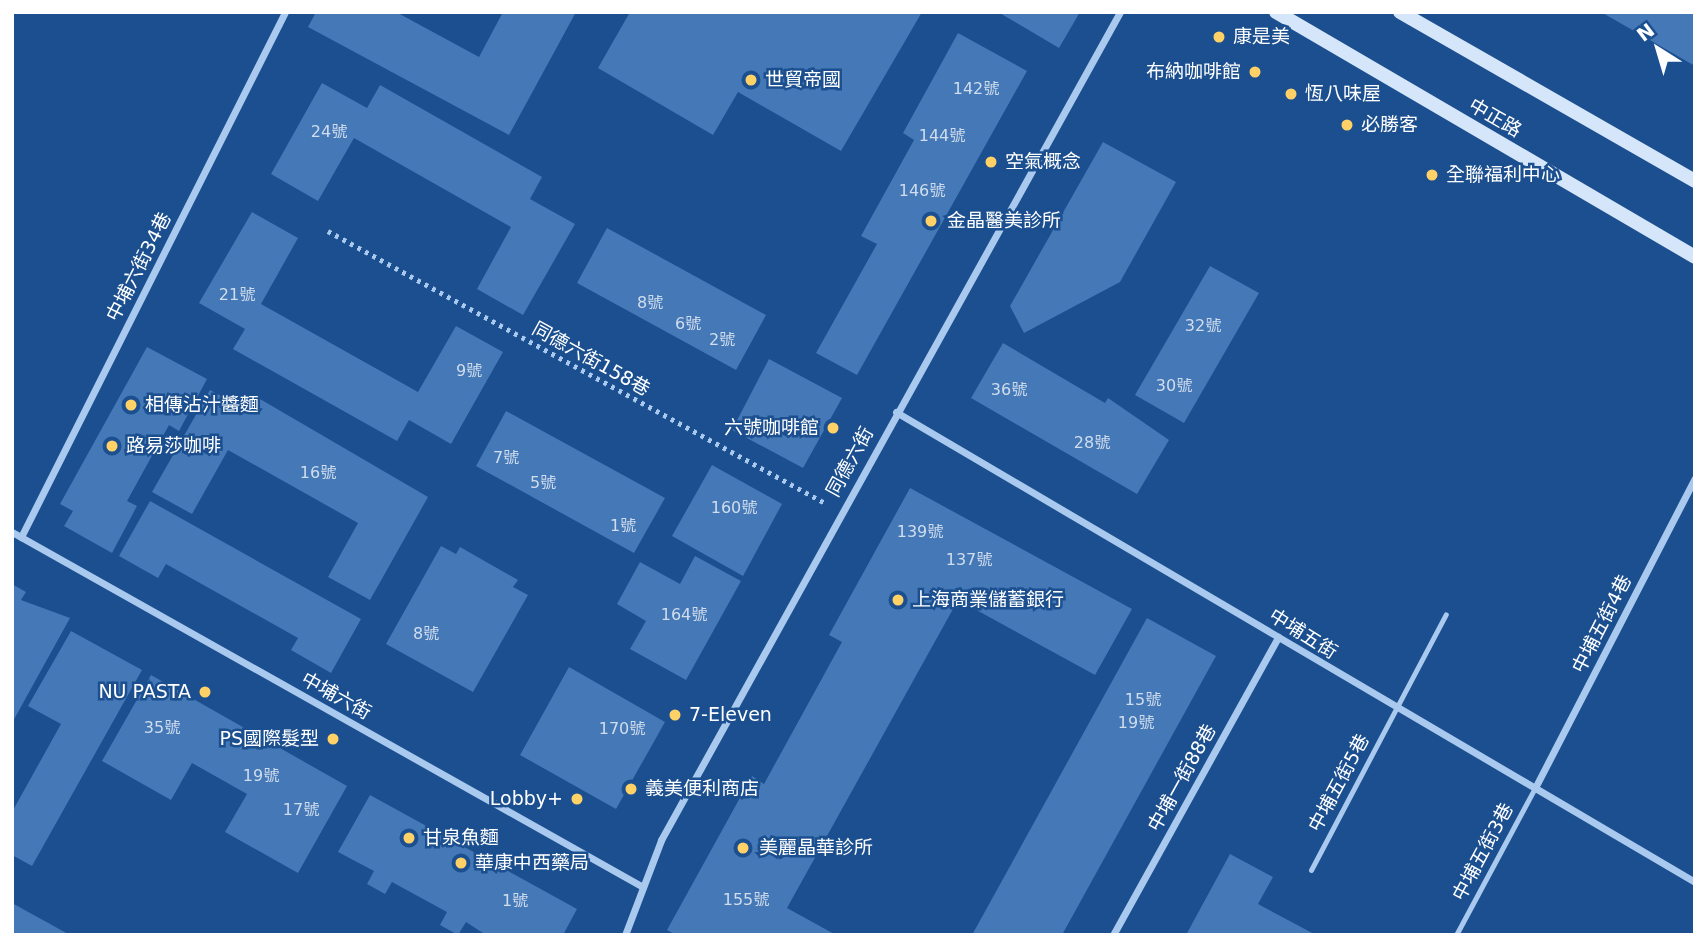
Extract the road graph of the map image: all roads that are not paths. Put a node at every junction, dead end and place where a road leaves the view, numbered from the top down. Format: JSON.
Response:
{"nodes":[{"id":1,"x":285,"y":12,"type":"edge"},
{"id":2,"x":1120,"y":12,"type":"edge"},
{"id":3,"x":1276,"y":12,"type":"edge"},
{"id":4,"x":1400,"y":12,"type":"edge"},
{"id":5,"x":1695,"y":181,"type":"edge"},
{"id":6,"x":1695,"y":257,"type":"edge"},
{"id":7,"x":896,"y":412,"type":"junction"},
{"id":8,"x":1695,"y":478,"type":"edge"},
{"id":9,"x":12,"y":532,"type":"edge"},
{"id":10,"x":21,"y":537,"type":"junction"},
{"id":11,"x":1446,"y":614,"type":"dead end"},
{"id":12,"x":1278,"y":637,"type":"junction"},
{"id":13,"x":1395,"y":710,"type":"junction"},
{"id":14,"x":1537,"y":784,"type":"junction"},
{"id":15,"x":1311,"y":870,"type":"dead end"},
{"id":16,"x":1695,"y":882,"type":"edge"},
{"id":17,"x":643,"y":887,"type":"junction"},
{"id":18,"x":625,"y":935,"type":"edge"},
{"id":19,"x":1112,"y":935,"type":"edge"},
{"id":20,"x":1456,"y":935,"type":"edge"}],
"edges":[{"from":1,"to":10,"type":"street","name":"中埔六街34巷"},
{"from":2,"to":7,"type":"street","name":"同德六街"},
{"from":3,"to":6,"type":"street","name":"中正路"},
{"from":4,"to":5,"type":"street"},
{"from":7,"to":12,"type":"street","name":"中埔五街"},
{"from":7,"to":17,"type":"street","name":"同德六街"},
{"from":8,"to":14,"type":"street","name":"中埔五街4巷"},
{"from":9,"to":10,"type":"street","name":"中埔六街"},
{"from":10,"to":17,"type":"street","name":"中埔六街"},
{"from":11,"to":13,"type":"lane","name":"中埔五街5巷"},
{"from":12,"to":13,"type":"street","name":"中埔五街"},
{"from":12,"to":19,"type":"street","name":"中埔一街88巷"},
{"from":13,"to":14,"type":"street","name":"中埔五街"},
{"from":13,"to":15,"type":"lane","name":"中埔五街5巷"},
{"from":14,"to":16,"type":"street","name":"中埔五街"},
{"from":14,"to":20,"type":"lane","name":"中埔五街3巷"},
{"from":17,"to":18,"type":"street","name":"同德六街"}]}
